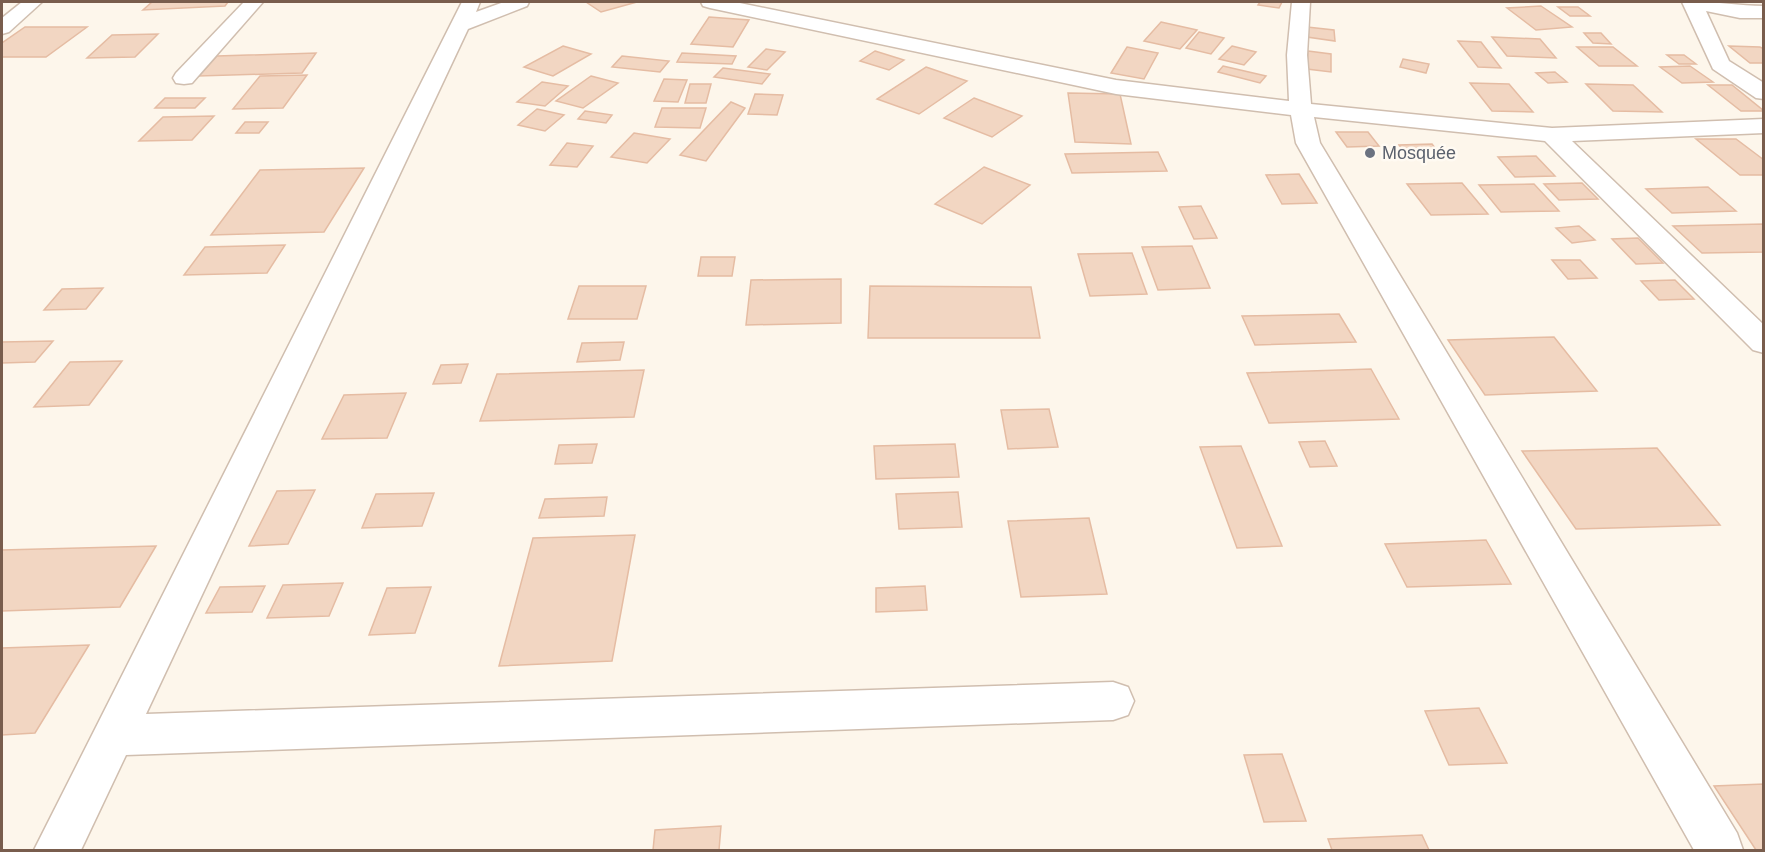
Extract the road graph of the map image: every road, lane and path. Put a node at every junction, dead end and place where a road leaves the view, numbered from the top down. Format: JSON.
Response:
{"nodes":[{"id":1,"x":33,"y":2,"type":"edge"},
{"id":2,"x":254,"y":2,"type":"edge"},
{"id":3,"x":520,"y":2,"type":"edge"},
{"id":4,"x":710,"y":2,"type":"edge"},
{"id":5,"x":1301,"y":2,"type":"edge"},
{"id":6,"x":1692,"y":2,"type":"edge"},
{"id":7,"x":1764,"y":12,"type":"edge"},
{"id":8,"x":465,"y":13,"type":"edge"},
{"id":9,"x":2,"y":27,"type":"edge"},
{"id":10,"x":184,"y":78,"type":"dead end"},
{"id":11,"x":1764,"y":93,"type":"edge"},
{"id":12,"x":1299,"y":109,"type":"junction"},
{"id":13,"x":1764,"y":126,"type":"edge"},
{"id":14,"x":1552,"y":135,"type":"junction"},
{"id":15,"x":1764,"y":343,"type":"edge"},
{"id":16,"x":1113,"y":701,"type":"dead end"},
{"id":17,"x":113,"y":735,"type":"junction"},
{"id":18,"x":57,"y":850,"type":"edge"},
{"id":19,"x":1720,"y":850,"type":"edge"}],
"edges":[{"from":1,"to":9,"type":"street"},
{"from":2,"to":10,"type":"street"},
{"from":3,"to":8,"type":"street"},
{"from":4,"to":12,"type":"street"},
{"from":5,"to":12,"type":"street"},
{"from":6,"to":7,"type":"street"},
{"from":6,"to":11,"type":"street"},
{"from":8,"to":17,"type":"street"},
{"from":12,"to":14,"type":"street"},
{"from":12,"to":19,"type":"street"},
{"from":13,"to":14,"type":"street"},
{"from":14,"to":15,"type":"street"},
{"from":16,"to":17,"type":"street"},
{"from":17,"to":18,"type":"street"}]}
